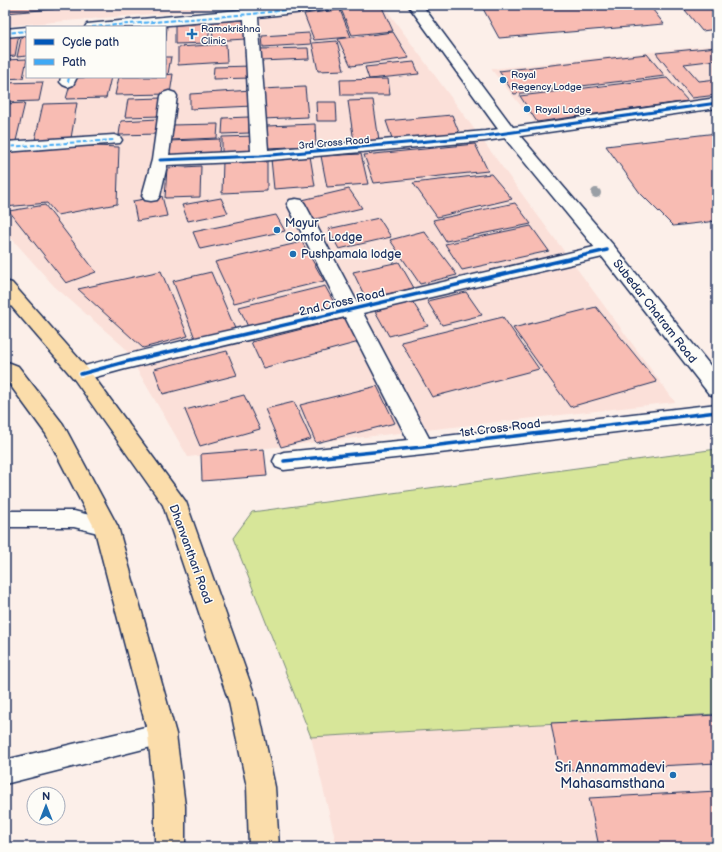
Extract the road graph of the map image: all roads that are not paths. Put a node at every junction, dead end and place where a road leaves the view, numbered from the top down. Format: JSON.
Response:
{"nodes":[{"id":1,"x":332,"y":5,"type":"edge"},
{"id":2,"x":415,"y":5,"type":"edge"},
{"id":3,"x":251,"y":14,"type":"junction"},
{"id":4,"x":122,"y":26,"type":"edge"},
{"id":5,"x":26,"y":31,"type":"edge"},
{"id":6,"x":5,"y":33,"type":"edge"},
{"id":7,"x":169,"y":96,"type":"dead end"},
{"id":8,"x":717,"y":103,"type":"edge"},
{"id":9,"x":509,"y":132,"type":"junction"},
{"id":10,"x":114,"y":140,"type":"dead end"},
{"id":11,"x":5,"y":147,"type":"edge"},
{"id":12,"x":260,"y":156,"type":"junction"},
{"id":13,"x":160,"y":160,"type":"junction"},
{"id":14,"x":151,"y":196,"type":"dead end"},
{"id":15,"x":296,"y":204,"type":"dead end"},
{"id":16,"x":607,"y":250,"type":"junction"},
{"id":17,"x":7,"y":292,"type":"edge"},
{"id":18,"x":352,"y":310,"type":"junction"},
{"id":19,"x":5,"y":368,"type":"edge"},
{"id":20,"x":81,"y":374,"type":"junction"},
{"id":21,"x":717,"y":389,"type":"edge"},
{"id":22,"x":717,"y":412,"type":"edge"},
{"id":23,"x":423,"y":447,"type":"junction"},
{"id":24,"x":284,"y":461,"type":"dead end"},
{"id":25,"x":5,"y":519,"type":"edge"},
{"id":26,"x":106,"y":527,"type":"junction"},
{"id":27,"x":162,"y":734,"type":"junction"},
{"id":28,"x":5,"y":772,"type":"edge"},
{"id":29,"x":170,"y":847,"type":"edge"},
{"id":30,"x":264,"y":847,"type":"edge"}],
"edges":[{"from":1,"to":3,"type":"street"},
{"from":2,"to":9,"type":"street","name":"Subedar Chatram Road"},
{"from":3,"to":4,"type":"street"},
{"from":3,"to":12,"type":"street"},
{"from":5,"to":6,"type":"street"},
{"from":7,"to":13,"type":"street"},
{"from":8,"to":9,"type":"street","name":"3rd Cross Road"},
{"from":9,"to":12,"type":"street","name":"3rd Cross Road"},
{"from":9,"to":16,"type":"street","name":"Subedar Chatram Road"},
{"from":10,"to":11,"type":"street"},
{"from":12,"to":13,"type":"street","name":"3rd Cross Road"},
{"from":13,"to":14,"type":"street"},
{"from":15,"to":18,"type":"street"},
{"from":16,"to":18,"type":"street","name":"2nd Cross Road"},
{"from":16,"to":21,"type":"street","name":"Subedar Chatram Road"},
{"from":17,"to":20,"type":"main road","name":"Dhanvanthari Road"},
{"from":18,"to":20,"type":"street","name":"2nd Cross Road"},
{"from":18,"to":23,"type":"street"},
{"from":19,"to":26,"type":"main road"},
{"from":20,"to":30,"type":"main road","name":"Dhanvanthari Road"},
{"from":22,"to":23,"type":"street","name":"1st Cross Road"},
{"from":23,"to":24,"type":"street","name":"1st Cross Road"},
{"from":25,"to":26,"type":"lane"},
{"from":26,"to":27,"type":"main road"},
{"from":27,"to":28,"type":"lane"},
{"from":27,"to":29,"type":"main road"}]}
